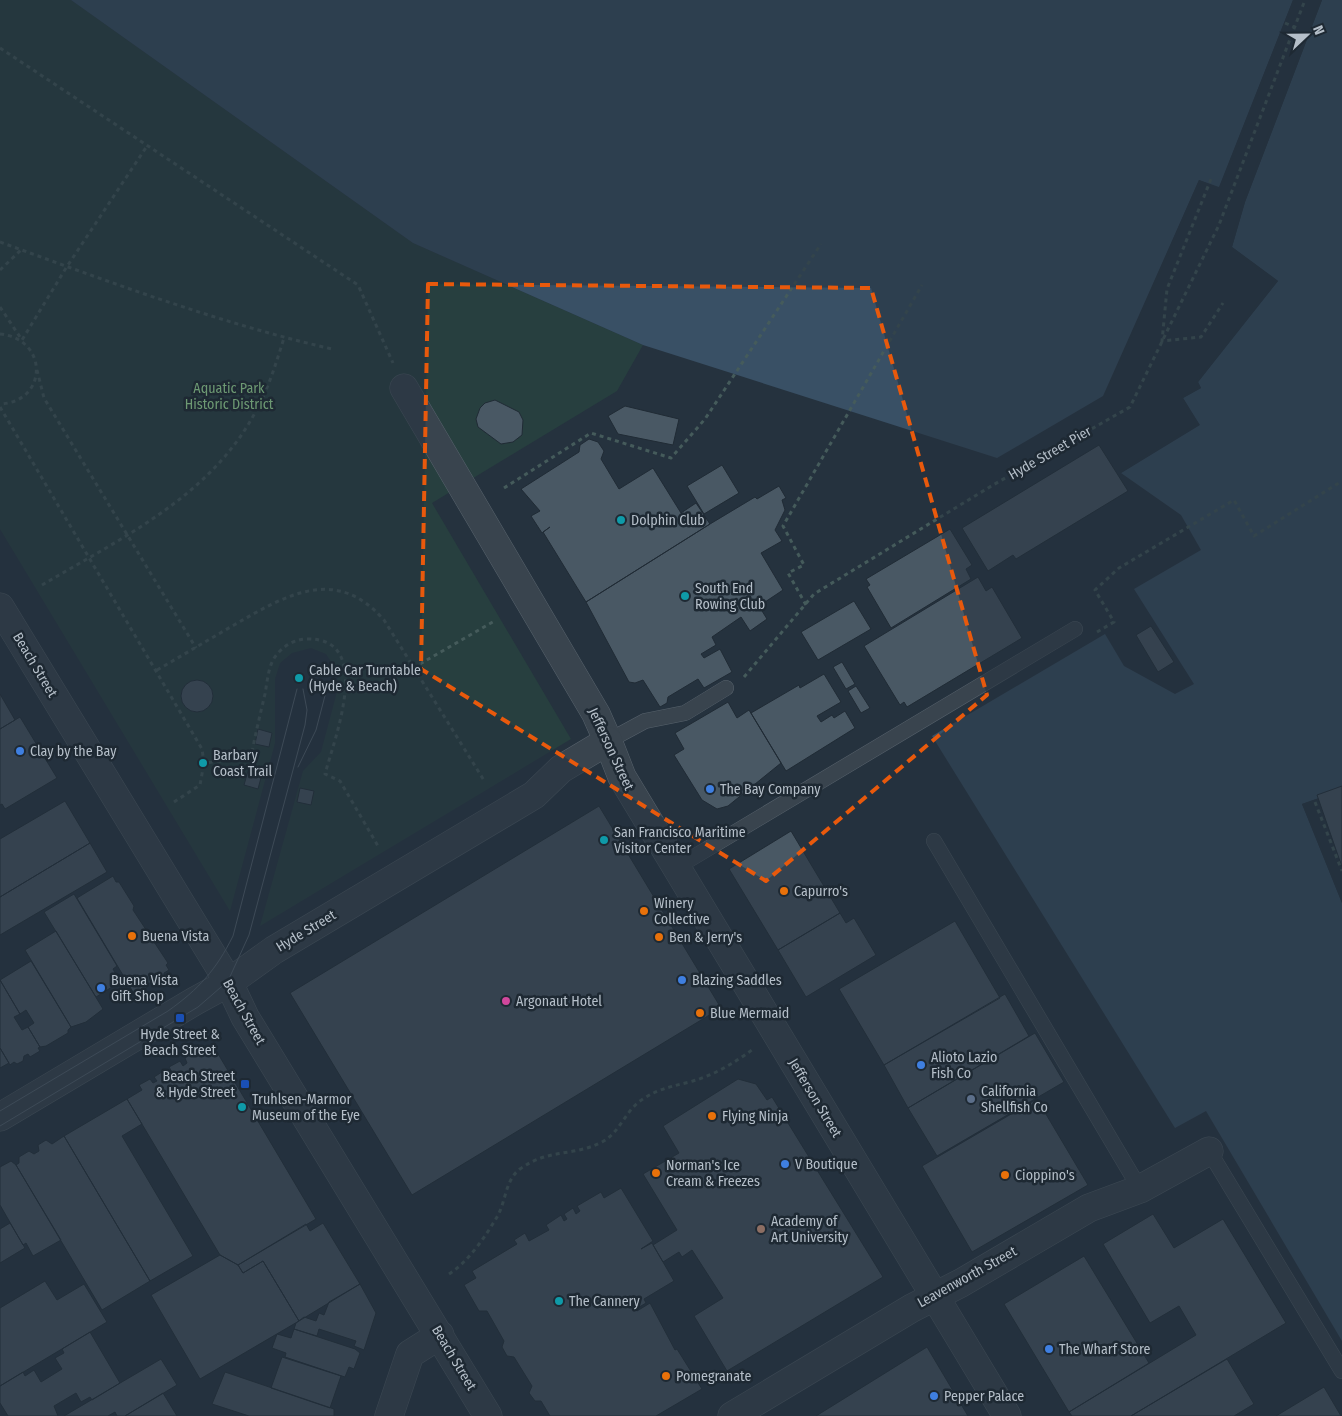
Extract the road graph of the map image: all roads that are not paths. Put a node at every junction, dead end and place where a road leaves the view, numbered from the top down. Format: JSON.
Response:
{"nodes":[{"id":1,"x":404,"y":388,"type":"road end"},
{"id":2,"x":0,"y":607,"type":"edge"},
{"id":3,"x":1075,"y":629,"type":"dead end"},
{"id":4,"x":726,"y":688,"type":"road end"},
{"id":5,"x":608,"y":741,"type":"junction"},
{"id":6,"x":934,"y":841,"type":"dead end"},
{"id":7,"x":677,"y":867,"type":"junction"},
{"id":8,"x":228,"y":983,"type":"junction"},
{"id":9,"x":0,"y":1117,"type":"edge"},
{"id":10,"x":1209,"y":1151,"type":"joint"},
{"id":11,"x":1140,"y":1189,"type":"junction"},
{"id":12,"x":935,"y":1297,"type":"junction"},
{"id":13,"x":440,"y":1335,"type":"junction"},
{"id":14,"x":1342,"y":1371,"type":"edge"},
{"id":15,"x":389,"y":1416,"type":"edge"},
{"id":16,"x":488,"y":1416,"type":"edge"},
{"id":17,"x":732,"y":1416,"type":"edge"},
{"id":18,"x":1007,"y":1416,"type":"edge"}],
"edges":[{"from":1,"to":5,"type":"street","name":"Jefferson Street"},
{"from":2,"to":8,"type":"street","name":"Beach Street"},
{"from":3,"to":7,"type":"lane"},
{"from":4,"to":5,"type":"lane"},
{"from":5,"to":7,"type":"street","name":"Jefferson Street"},
{"from":5,"to":8,"type":"street","name":"Hyde Street"},
{"from":6,"to":11,"type":"lane"},
{"from":7,"to":12,"type":"street","name":"Jefferson Street"},
{"from":8,"to":9,"type":"street","name":"Hyde Street"},
{"from":8,"to":13,"type":"street","name":"Beach Street"},
{"from":10,"to":11,"type":"street","name":"Leavenworth Street"},
{"from":10,"to":14,"type":"lane"},
{"from":11,"to":12,"type":"street","name":"Leavenworth Street"},
{"from":12,"to":17,"type":"street","name":"Leavenworth Street"},
{"from":12,"to":18,"type":"street","name":"Jefferson Street"},
{"from":13,"to":15,"type":"street"},
{"from":13,"to":16,"type":"street","name":"Beach Street"}]}
